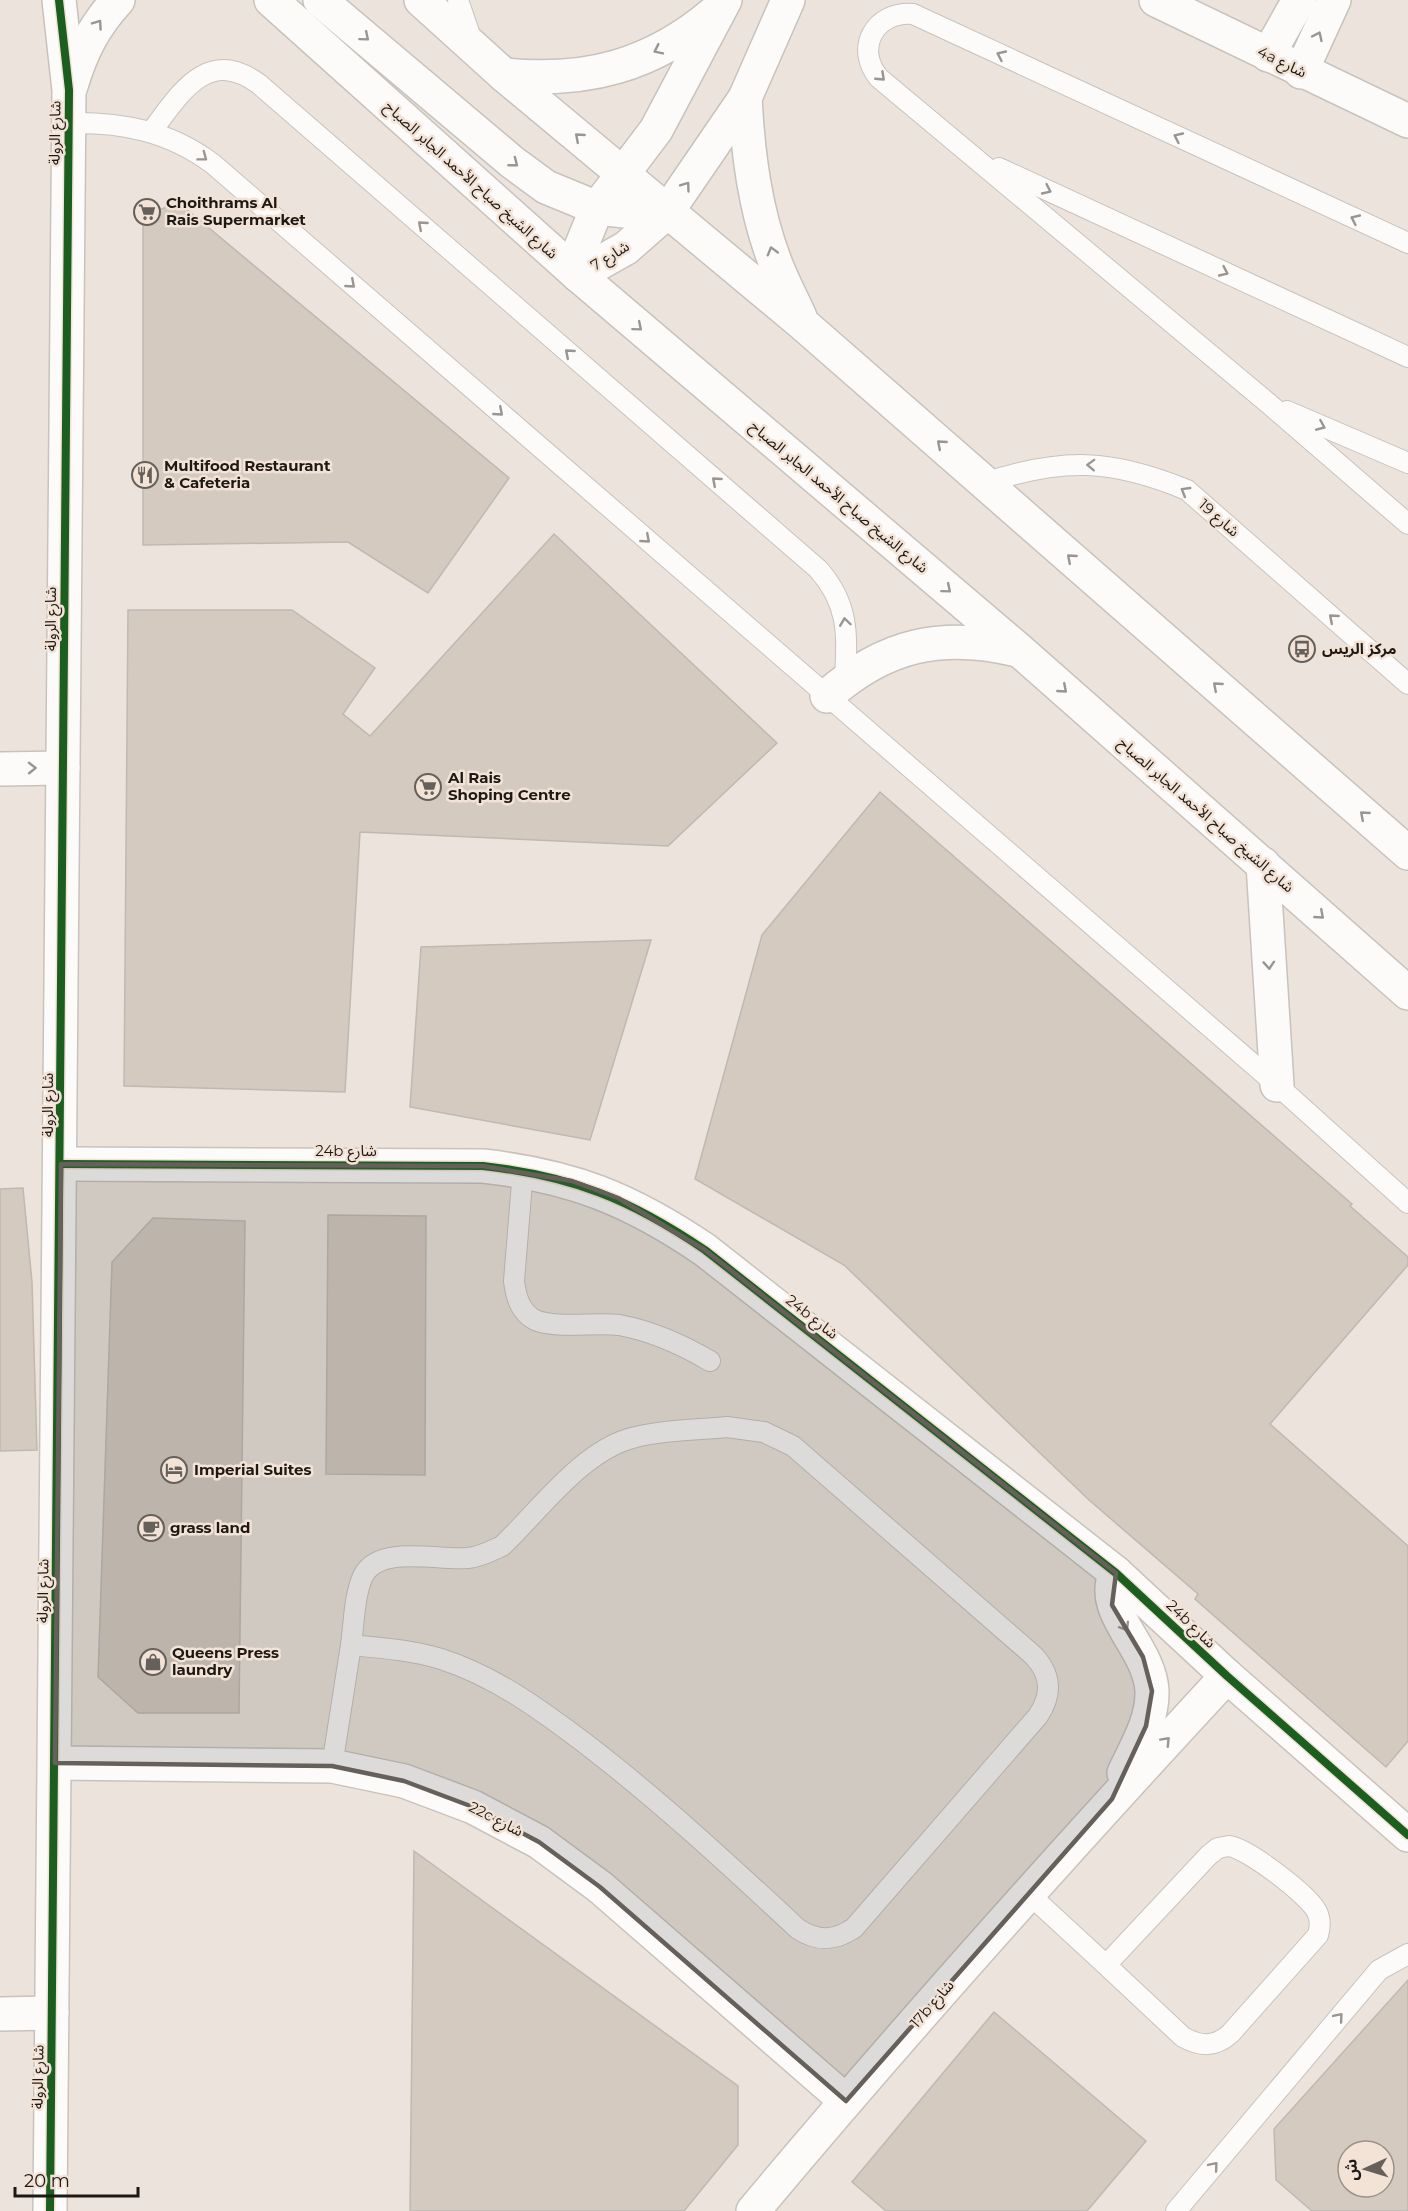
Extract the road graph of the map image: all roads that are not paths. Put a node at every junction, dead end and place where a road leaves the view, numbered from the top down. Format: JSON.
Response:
{"nodes":[{"id":1,"x":59,"y":0,"type":"edge"},
{"id":2,"x":118,"y":0,"type":"edge"},
{"id":3,"x":271,"y":0,"type":"edge"},
{"id":4,"x":320,"y":0,"type":"edge"},
{"id":5,"x":421,"y":0,"type":"edge"},
{"id":6,"x":459,"y":0,"type":"edge"},
{"id":7,"x":788,"y":0,"type":"edge"},
{"id":8,"x":1156,"y":0,"type":"edge"},
{"id":9,"x":1299,"y":0,"type":"edge"},
{"id":10,"x":1334,"y":0,"type":"edge"},
{"id":11,"x":721,"y":2,"type":"edge"},
{"id":12,"x":474,"y":46,"type":"junction"},
{"id":13,"x":1268,"y":55,"type":"junction"},
{"id":14,"x":1301,"y":72,"type":"junction"},
{"id":15,"x":504,"y":75,"type":"junction"},
{"id":16,"x":69,"y":90,"type":"junction"},
{"id":17,"x":745,"y":98,"type":"junction"},
{"id":18,"x":1408,"y":122,"type":"edge"},
{"id":19,"x":69,"y":123,"type":"junction"},
{"id":20,"x":151,"y":132,"type":"junction"},
{"id":21,"x":974,"y":156,"type":"junction"},
{"id":22,"x":623,"y":175,"type":"junction"},
{"id":23,"x":597,"y":208,"type":"junction"},
{"id":24,"x":667,"y":212,"type":"junction"},
{"id":25,"x":1407,"y":239,"type":"edge"},
{"id":26,"x":578,"y":275,"type":"junction"},
{"id":27,"x":803,"y":324,"type":"junction"},
{"id":28,"x":1408,"y":357,"type":"edge"},
{"id":29,"x":1268,"y":403,"type":"junction"},
{"id":30,"x":1408,"y":463,"type":"edge"},
{"id":31,"x":985,"y":483,"type":"junction"},
{"id":32,"x":1408,"y":524,"type":"edge"},
{"id":33,"x":1019,"y":650,"type":"junction"},
{"id":34,"x":1408,"y":684,"type":"edge"},
{"id":35,"x":836,"y":688,"type":"junction"},
{"id":36,"x":63,"y":768,"type":"junction"},
{"id":37,"x":0,"y":769,"type":"edge"},
{"id":38,"x":1408,"y":853,"type":"edge"},
{"id":39,"x":1263,"y":864,"type":"junction"},
{"id":40,"x":1403,"y":984,"type":"edge"},
{"id":41,"x":1277,"y":1085,"type":"junction"},
{"id":42,"x":61,"y":1164,"type":"junction"},
{"id":43,"x":523,"y":1170,"type":"junction"},
{"id":44,"x":1408,"y":1203,"type":"edge"},
{"id":45,"x":710,"y":1360,"type":"dead end"},
{"id":46,"x":1116,"y":1573,"type":"junction"},
{"id":47,"x":351,"y":1645,"type":"junction"},
{"id":48,"x":1227,"y":1676,"type":"junction"},
{"id":49,"x":55,"y":1763,"type":"junction"},
{"id":50,"x":332,"y":1766,"type":"junction"},
{"id":51,"x":1112,"y":1799,"type":"junction"},
{"id":52,"x":1408,"y":1835,"type":"edge"},
{"id":53,"x":1029,"y":1894,"type":"junction"},
{"id":54,"x":1408,"y":1954,"type":"edge"},
{"id":55,"x":1106,"y":1965,"type":"junction"},
{"id":56,"x":52,"y":2013,"type":"junction"},
{"id":57,"x":0,"y":2014,"type":"edge"},
{"id":58,"x":846,"y":2101,"type":"junction"},
{"id":59,"x":50,"y":2211,"type":"edge"},
{"id":60,"x":753,"y":2211,"type":"edge"},
{"id":61,"x":1176,"y":2211,"type":"edge"}],
"edges":[{"from":1,"to":16,"type":"street","name":"شارع الرولة"},
{"from":16,"to":2,"type":"street","name":"شارع الرولة","one_way":true},
{"from":3,"to":26,"type":"street","name":"شارع الشيخ صباح الأحمد الجابر الصباح"},
{"from":4,"to":23,"type":"street","one_way":true},
{"from":5,"to":12,"type":"street"},
{"from":6,"to":12,"type":"lane"},
{"from":7,"to":17,"type":"street","name":"شارع 7"},
{"from":8,"to":13,"type":"street","name":"4a شارع"},
{"from":9,"to":13,"type":"street"},
{"from":14,"to":10,"type":"street","one_way":true},
{"from":11,"to":15,"type":"street","one_way":true},
{"from":11,"to":22,"type":"street","name":"شارع 7"},
{"from":12,"to":15,"type":"street"},
{"from":13,"to":14,"type":"street","name":"4a شارع"},
{"from":14,"to":18,"type":"street","name":"4a شارع"},
{"from":22,"to":15,"type":"street","one_way":true},
{"from":16,"to":19,"type":"street","name":"شارع الرولة"},
{"from":24,"to":17,"type":"street","name":"شارع 7","one_way":true},
{"from":27,"to":17,"type":"street","one_way":true},
{"from":19,"to":20,"type":"lane"},
{"from":19,"to":36,"type":"street","name":"شارع الرولة"},
{"from":20,"to":35,"type":"lane","one_way":true},
{"from":35,"to":20,"type":"lane","one_way":true},
{"from":25,"to":21,"type":"lane","one_way":true},
{"from":21,"to":28,"type":"lane","one_way":true},
{"from":21,"to":29,"type":"lane"},
{"from":22,"to":23,"type":"street","name":"شارع 7"},
{"from":22,"to":24,"type":"street"},
{"from":23,"to":24,"type":"street"},
{"from":23,"to":26,"type":"street","name":"شارع 7"},
{"from":24,"to":26,"type":"street","name":"شارع 7"},
{"from":24,"to":27,"type":"street"},
{"from":26,"to":33,"type":"street","name":"شارع الشيخ صباح الأحمد الجابر الصباح","one_way":true},
{"from":31,"to":27,"type":"street","one_way":true},
{"from":29,"to":30,"type":"lane","one_way":true},
{"from":29,"to":32,"type":"lane"},
{"from":34,"to":31,"type":"lane","name":"شارع 19","one_way":true},
{"from":38,"to":31,"type":"street","one_way":true},
{"from":33,"to":35,"type":"street"},
{"from":33,"to":39,"type":"street","name":"شارع الشيخ صباح الأحمد الجابر الصباح","one_way":true},
{"from":35,"to":41,"type":"lane"},
{"from":37,"to":36,"type":"street","one_way":true},
{"from":36,"to":42,"type":"street","name":"شارع الرولة"},
{"from":39,"to":40,"type":"street","name":"شارع الشيخ صباح الأحمد الجابر الصباح","one_way":true},
{"from":39,"to":41,"type":"street","one_way":true},
{"from":41,"to":44,"type":"lane"},
{"from":42,"to":43,"type":"street","name":"24b شارع"},
{"from":42,"to":49,"type":"street","name":"شارع الرولة"},
{"from":43,"to":45,"type":"lane"},
{"from":43,"to":46,"type":"street","name":"24b شارع"},
{"from":46,"to":48,"type":"street","name":"24b شارع"},
{"from":46,"to":51,"type":"street","name":"17b شارع","one_way":true},
{"from":47,"to":47,"type":"lane"},
{"from":47,"to":50,"type":"lane"},
{"from":51,"to":48,"type":"street","name":"17b شارع","one_way":true},
{"from":48,"to":52,"type":"street","name":"24b شارع"},
{"from":49,"to":50,"type":"street","name":"22c شارع"},
{"from":49,"to":56,"type":"street","name":"شارع الرولة"},
{"from":50,"to":58,"type":"street","name":"22c شارع"},
{"from":51,"to":53,"type":"street","name":"17b شارع"},
{"from":53,"to":55,"type":"lane"},
{"from":53,"to":58,"type":"street","name":"17b شارع"},
{"from":61,"to":54,"type":"lane","one_way":true},
{"from":55,"to":55,"type":"lane"},
{"from":56,"to":57,"type":"street"},
{"from":56,"to":59,"type":"street","name":"شارع الرولة"},
{"from":58,"to":60,"type":"street","name":"17b شارع"}]}
